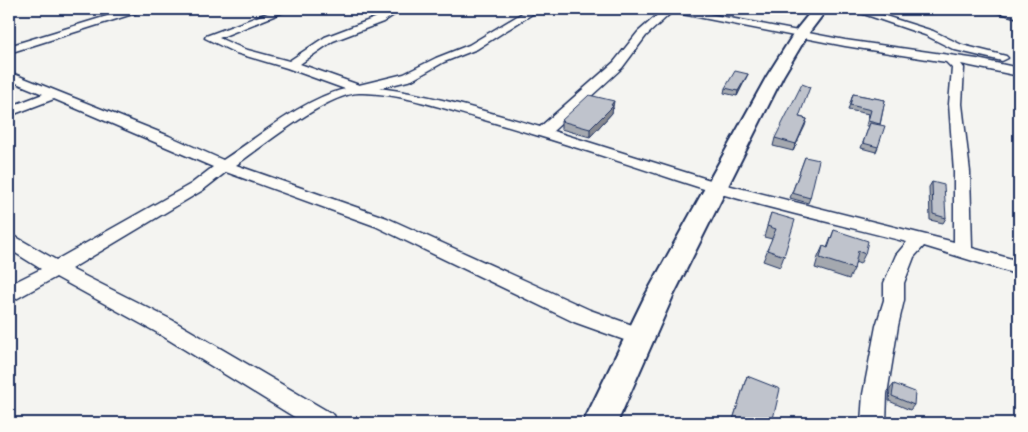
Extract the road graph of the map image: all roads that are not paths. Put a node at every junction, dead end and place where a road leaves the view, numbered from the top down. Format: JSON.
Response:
{"nodes":[{"id":1,"x":139,"y":9,"type":"edge"},
{"id":2,"x":284,"y":9,"type":"edge"},
{"id":3,"x":398,"y":9,"type":"edge"},
{"id":4,"x":535,"y":9,"type":"edge"},
{"id":5,"x":668,"y":9,"type":"edge"},
{"id":6,"x":820,"y":9,"type":"edge"},
{"id":7,"x":854,"y":9,"type":"edge"},
{"id":8,"x":996,"y":9,"type":"edge"},
{"id":9,"x":1019,"y":15,"type":"edge"},
{"id":10,"x":801,"y":33,"type":"junction"},
{"id":11,"x":9,"y":50,"type":"edge"},
{"id":12,"x":954,"y":53,"type":"junction"},
{"id":13,"x":1019,"y":64,"type":"edge"},
{"id":14,"x":291,"y":65,"type":"junction"},
{"id":15,"x":1019,"y":72,"type":"edge"},
{"id":16,"x":9,"y":76,"type":"edge"},
{"id":17,"x":358,"y":89,"type":"junction"},
{"id":18,"x":55,"y":94,"type":"junction"},
{"id":19,"x":9,"y":112,"type":"edge"},
{"id":20,"x":543,"y":132,"type":"junction"},
{"id":21,"x":224,"y":166,"type":"junction"},
{"id":22,"x":717,"y":188,"type":"junction"},
{"id":23,"x":919,"y":240,"type":"junction"},
{"id":24,"x":9,"y":241,"type":"edge"},
{"id":25,"x":963,"y":251,"type":"junction"},
{"id":26,"x":1019,"y":268,"type":"edge"},
{"id":27,"x":56,"y":269,"type":"junction"},
{"id":28,"x":9,"y":294,"type":"edge"},
{"id":29,"x":642,"y":337,"type":"junction"},
{"id":30,"x":325,"y":423,"type":"edge"},
{"id":31,"x":600,"y":423,"type":"edge"},
{"id":32,"x":873,"y":423,"type":"edge"}],
"edges":[{"from":1,"to":11,"type":"street"},
{"from":2,"to":14,"type":"street"},
{"from":3,"to":14,"type":"street"},
{"from":4,"to":17,"type":"street"},
{"from":5,"to":10,"type":"street"},
{"from":5,"to":20,"type":"street"},
{"from":6,"to":10,"type":"street"},
{"from":7,"to":12,"type":"street"},
{"from":8,"to":9,"type":"street"},
{"from":10,"to":12,"type":"street"},
{"from":10,"to":22,"type":"street"},
{"from":12,"to":13,"type":"street"},
{"from":12,"to":15,"type":"street"},
{"from":12,"to":25,"type":"street"},
{"from":14,"to":17,"type":"street"},
{"from":16,"to":18,"type":"street"},
{"from":17,"to":20,"type":"street"},
{"from":17,"to":21,"type":"street"},
{"from":18,"to":19,"type":"street"},
{"from":18,"to":21,"type":"street"},
{"from":20,"to":22,"type":"street"},
{"from":21,"to":27,"type":"street"},
{"from":21,"to":29,"type":"street"},
{"from":22,"to":23,"type":"street"},
{"from":22,"to":29,"type":"street"},
{"from":23,"to":25,"type":"street"},
{"from":23,"to":32,"type":"street"},
{"from":24,"to":27,"type":"street"},
{"from":25,"to":26,"type":"street"},
{"from":27,"to":28,"type":"street"},
{"from":27,"to":30,"type":"street"},
{"from":29,"to":31,"type":"street"}]}
